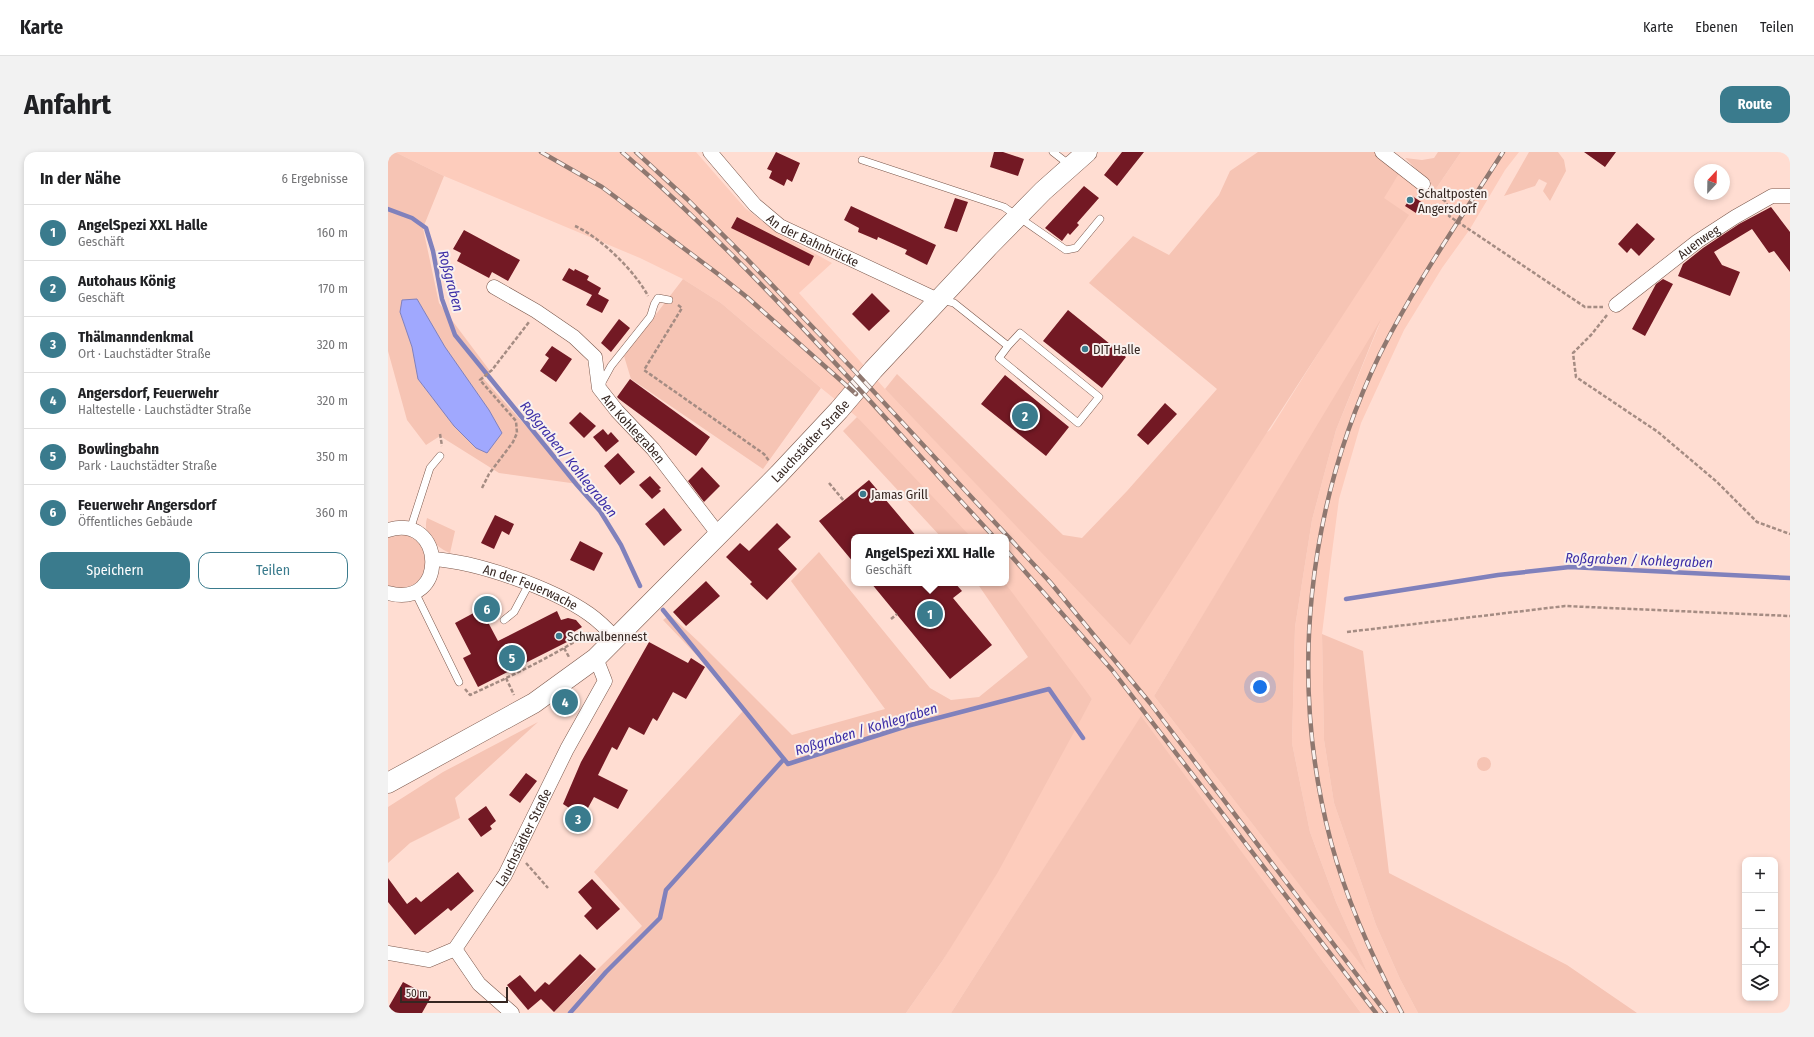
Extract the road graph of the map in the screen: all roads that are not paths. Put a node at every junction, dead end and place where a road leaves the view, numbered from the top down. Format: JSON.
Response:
{"nodes":[{"id":1,"x":710,"y":152,"type":"edge"},
{"id":2,"x":1054,"y":152,"type":"edge"},
{"id":3,"x":1087,"y":152,"type":"edge"},
{"id":4,"x":1382,"y":152,"type":"edge"},
{"id":5,"x":862,"y":160,"type":"dead end"},
{"id":6,"x":1071,"y":166,"type":"junction"},
{"id":7,"x":1423,"y":184,"type":"dead end"},
{"id":8,"x":1790,"y":196,"type":"edge"},
{"id":9,"x":1018,"y":217,"type":"junction"},
{"id":10,"x":1100,"y":219,"type":"dead end"},
{"id":11,"x":494,"y":287,"type":"dead end"},
{"id":12,"x":669,"y":300,"type":"road end"},
{"id":13,"x":938,"y":300,"type":"junction"},
{"id":14,"x":1616,"y":305,"type":"road end"},
{"id":15,"x":1008,"y":346,"type":"junction"},
{"id":16,"x":599,"y":388,"type":"junction"},
{"id":17,"x":440,"y":456,"type":"dead end"},
{"id":18,"x":388,"y":530,"type":"edge"},
{"id":19,"x":410,"y":530,"type":"junction"},
{"id":20,"x":719,"y":535,"type":"junction"},
{"id":21,"x":433,"y":559,"type":"junction"},
{"id":22,"x":529,"y":584,"type":"junction"},
{"id":23,"x":415,"y":592,"type":"junction"},
{"id":24,"x":388,"y":593,"type":"edge"},
{"id":25,"x":504,"y":620,"type":"dead end"},
{"id":26,"x":616,"y":639,"type":"junction"},
{"id":27,"x":596,"y":658,"type":"junction"},
{"id":28,"x":459,"y":682,"type":"dead end"},
{"id":29,"x":388,"y":783,"type":"edge"},
{"id":30,"x":456,"y":949,"type":"junction"},
{"id":31,"x":388,"y":953,"type":"edge"},
{"id":32,"x":512,"y":1013,"type":"edge"}],
"edges":[{"from":1,"to":13,"type":"street","name":"An der Bahnbrücke"},
{"from":2,"to":6,"type":"lane"},
{"from":3,"to":6,"type":"main road","name":"Lauchstädter Straße"},
{"from":4,"to":7,"type":"street"},
{"from":5,"to":9,"type":"lane"},
{"from":6,"to":9,"type":"main road","name":"Lauchstädter Straße"},
{"from":8,"to":14,"type":"street","name":"Auenweg"},
{"from":9,"to":10,"type":"lane"},
{"from":9,"to":13,"type":"main road","name":"Lauchstädter Straße"},
{"from":11,"to":16,"type":"street","name":"Am Kohlegraben"},
{"from":12,"to":16,"type":"lane"},
{"from":13,"to":15,"type":"lane"},
{"from":13,"to":20,"type":"main road","name":"Lauchstädter Straße"},
{"from":15,"to":15,"type":"lane"},
{"from":16,"to":20,"type":"street","name":"Am Kohlegraben"},
{"from":17,"to":19,"type":"lane"},
{"from":18,"to":19,"type":"street"},
{"from":19,"to":21,"type":"street"},
{"from":20,"to":26,"type":"main road","name":"Lauchstädter Straße"},
{"from":21,"to":22,"type":"street","name":"An der Feuerwache"},
{"from":21,"to":23,"type":"street"},
{"from":22,"to":25,"type":"lane"},
{"from":22,"to":26,"type":"street","name":"An der Feuerwache"},
{"from":23,"to":24,"type":"street"},
{"from":23,"to":28,"type":"lane"},
{"from":26,"to":27,"type":"main road","name":"Lauchstädter Straße"},
{"from":27,"to":29,"type":"main road","name":"Lauchstädter Straße"},
{"from":27,"to":30,"type":"street","name":"Lauchstädter Straße"},
{"from":30,"to":31,"type":"street"},
{"from":30,"to":32,"type":"street"}]}
